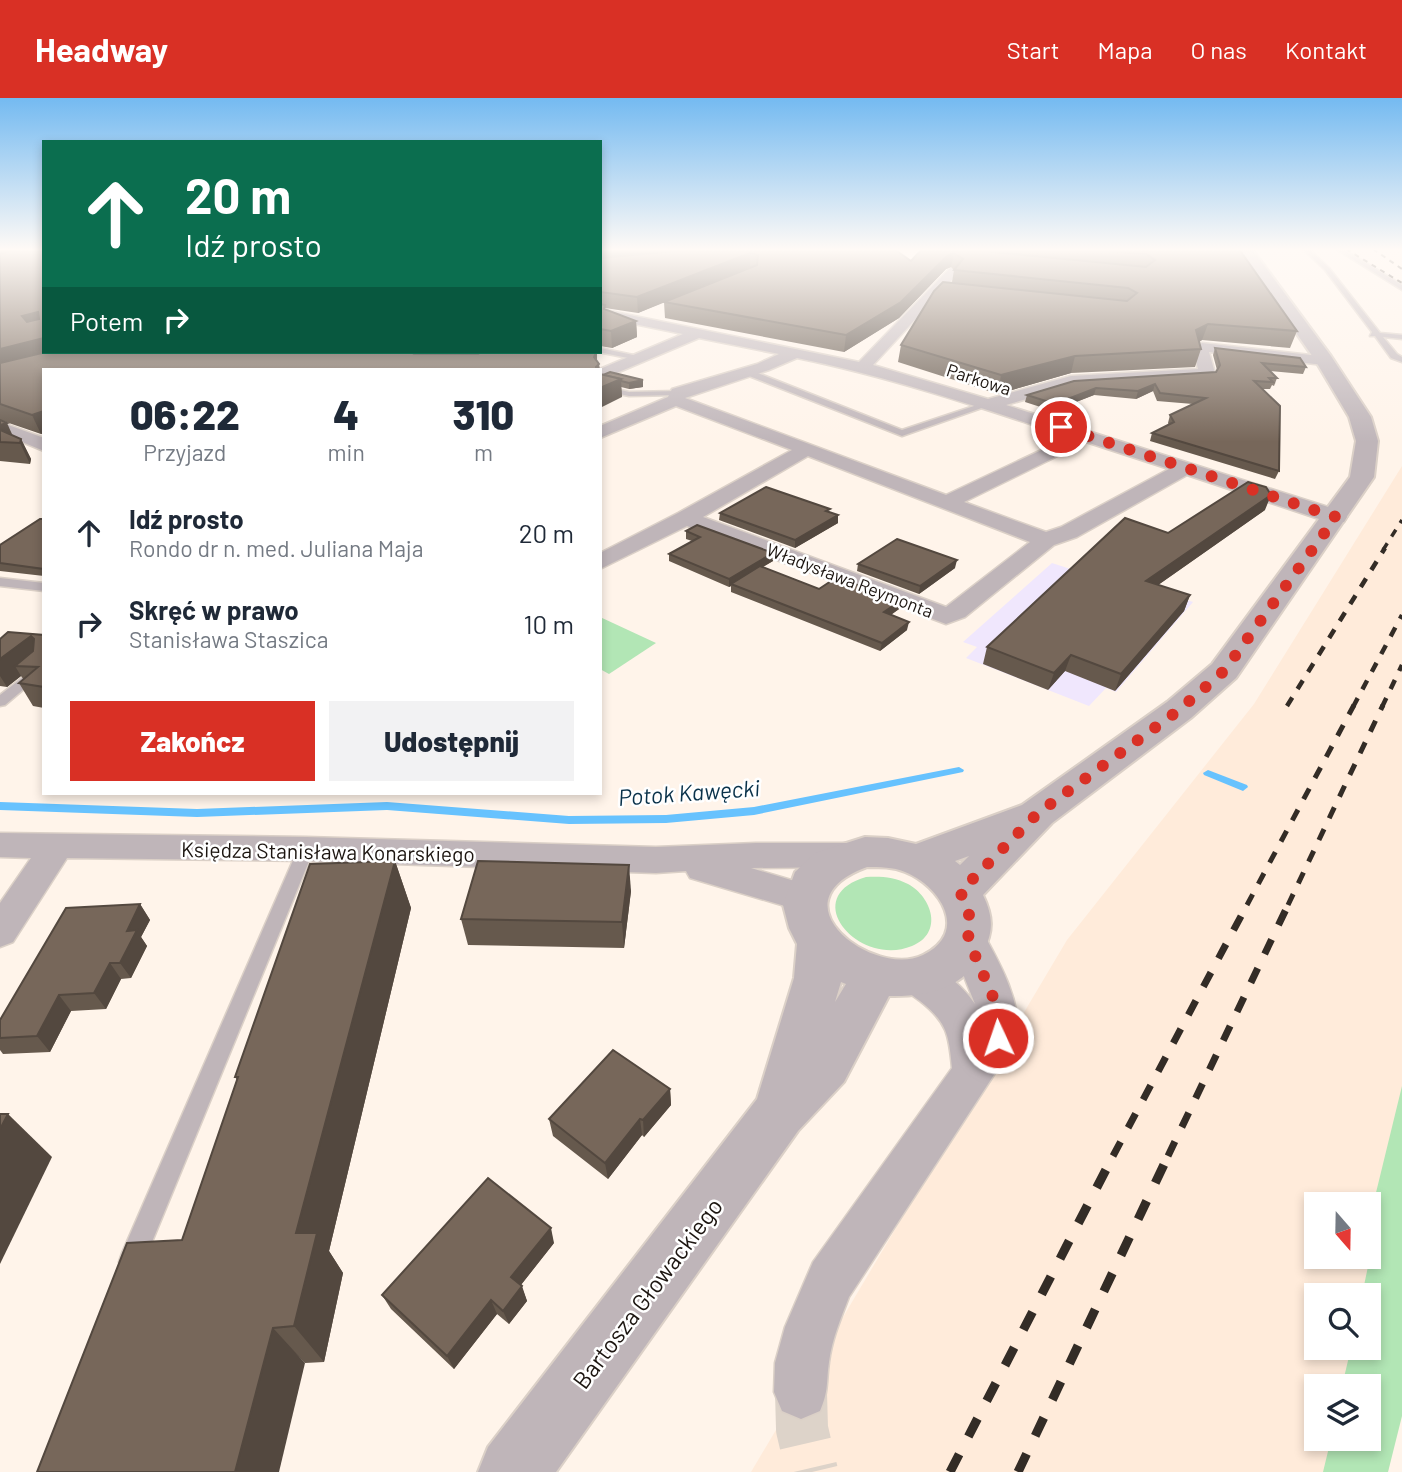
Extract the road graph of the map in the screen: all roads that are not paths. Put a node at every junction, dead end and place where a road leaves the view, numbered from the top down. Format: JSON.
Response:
{"nodes":[{"id":1,"x":602,"y":313,"type":"edge"},
{"id":2,"x":657,"y":313,"type":"edge"},
{"id":3,"x":915,"y":313,"type":"edge"},
{"id":4,"x":1291,"y":313,"type":"edge"},
{"id":5,"x":1350,"y":313,"type":"edge"},
{"id":6,"x":1361,"y":313,"type":"edge"},
{"id":7,"x":638,"y":321,"type":"junction"},
{"id":8,"x":698,"y":333,"type":"junction"},
{"id":9,"x":1378,"y":335,"type":"junction"},
{"id":10,"x":1402,"y":337,"type":"edge"},
{"id":11,"x":602,"y":350,"type":"edge"},
{"id":12,"x":795,"y":353,"type":"junction"},
{"id":13,"x":638,"y":358,"type":"junction"},
{"id":14,"x":1324,"y":360,"type":"junction"},
{"id":15,"x":1402,"y":360,"type":"edge"},
{"id":16,"x":863,"y":367,"type":"junction"},
{"id":17,"x":747,"y":372,"type":"junction"},
{"id":18,"x":602,"y":373,"type":"edge"},
{"id":19,"x":602,"y":387,"type":"edge"},
{"id":20,"x":677,"y":396,"type":"junction"},
{"id":21,"x":989,"y":404,"type":"junction"},
{"id":22,"x":0,"y":426,"type":"edge"},
{"id":23,"x":602,"y":432,"type":"edge"},
{"id":24,"x":1087,"y":435,"type":"junction"},
{"id":25,"x":42,"y":444,"type":"edge"},
{"id":26,"x":807,"y":449,"type":"junction"},
{"id":27,"x":1186,"y":468,"type":"junction"},
{"id":28,"x":947,"y":502,"type":"junction"},
{"id":29,"x":1336,"y":517,"type":"junction"},
{"id":30,"x":686,"y":518,"type":"junction"},
{"id":31,"x":1046,"y":540,"type":"junction"},
{"id":32,"x":602,"y":561,"type":"edge"},
{"id":33,"x":0,"y":582,"type":"edge"},
{"id":34,"x":42,"y":587,"type":"edge"},
{"id":35,"x":42,"y":667,"type":"edge"},
{"id":36,"x":0,"y":702,"type":"edge"},
{"id":37,"x":1038,"y":813,"type":"junction"},
{"id":38,"x":0,"y":845,"type":"edge"},
{"id":39,"x":57,"y":846,"type":"junction"},
{"id":40,"x":306,"y":849,"type":"junction"},
{"id":41,"x":848,"y":855,"type":"junction"},
{"id":42,"x":656,"y":860,"type":"junction"},
{"id":43,"x":917,"y":860,"type":"junction"},
{"id":44,"x":960,"y":892,"type":"junction"},
{"id":45,"x":805,"y":898,"type":"junction"},
{"id":46,"x":0,"y":932,"type":"edge"},
{"id":47,"x":968,"y":939,"type":"junction"},
{"id":48,"x":820,"y":944,"type":"junction"},
{"id":49,"x":896,"y":976,"type":"junction"},
{"id":50,"x":973,"y":1071,"type":"junction"},
{"id":51,"x":779,"y":1113,"type":"junction"},
{"id":52,"x":123,"y":1279,"type":"edge"},
{"id":53,"x":801,"y":1392,"type":"tunnel mouth"},
{"id":54,"x":513,"y":1472,"type":"edge"}],
"edges":[{"from":1,"to":7,"type":"street","name":"Parkowa"},
{"from":2,"to":7,"type":"street"},
{"from":3,"to":16,"type":"street"},
{"from":4,"to":14,"type":"street"},
{"from":5,"to":9,"type":"lane"},
{"from":6,"to":9,"type":"lane"},
{"from":7,"to":8,"type":"street","name":"Parkowa"},
{"from":8,"to":12,"type":"street","name":"Parkowa"},
{"from":8,"to":13,"type":"street"},
{"from":9,"to":10,"type":"lane"},
{"from":9,"to":15,"type":"lane"},
{"from":11,"to":13,"type":"lane"},
{"from":12,"to":16,"type":"street","name":"Parkowa"},
{"from":12,"to":17,"type":"street"},
{"from":13,"to":18,"type":"street"},
{"from":14,"to":21,"type":"street"},
{"from":14,"to":29,"type":"street"},
{"from":16,"to":21,"type":"street","name":"Parkowa"},
{"from":17,"to":20,"type":"street"},
{"from":17,"to":21,"type":"lane"},
{"from":19,"to":20,"type":"lane"},
{"from":20,"to":23,"type":"street"},
{"from":20,"to":26,"type":"street"},
{"from":21,"to":24,"type":"street","name":"Parkowa"},
{"from":22,"to":25,"type":"street"},
{"from":24,"to":27,"type":"street","name":"Parkowa"},
{"from":24,"to":28,"type":"street"},
{"from":26,"to":28,"type":"street"},
{"from":26,"to":30,"type":"street"},
{"from":27,"to":29,"type":"street","name":"Parkowa"},
{"from":27,"to":31,"type":"street","name":"Władysława Reymonta"},
{"from":28,"to":31,"type":"street"},
{"from":29,"to":37,"type":"street"},
{"from":30,"to":31,"type":"street","name":"Władysława Reymonta"},
{"from":30,"to":32,"type":"street"},
{"from":33,"to":34,"type":"lane"},
{"from":35,"to":36,"type":"lane"},
{"from":37,"to":43,"type":"street"},
{"from":37,"to":44,"type":"street"},
{"from":38,"to":39,"type":"street","name":"Księdza Stanisława Konarskiego"},
{"from":39,"to":40,"type":"street","name":"Księdza Stanisława Konarskiego"},
{"from":39,"to":46,"type":"street"},
{"from":40,"to":42,"type":"street","name":"Księdza Stanisława Konarskiego"},
{"from":40,"to":52,"type":"lane"},
{"from":41,"to":42,"type":"street","name":"Księdza Stanisława Konarskiego"},
{"from":41,"to":43,"type":"street"},
{"from":41,"to":45,"type":"street"},
{"from":42,"to":45,"type":"street","name":"Księdza Stanisława Konarskiego"},
{"from":43,"to":44,"type":"street"},
{"from":44,"to":47,"type":"street"},
{"from":45,"to":48,"type":"street"},
{"from":47,"to":49,"type":"street"},
{"from":47,"to":50,"type":"street"},
{"from":48,"to":49,"type":"street"},
{"from":48,"to":51,"type":"street","name":"Bartosza Głowackiego"},
{"from":49,"to":50,"type":"street"},
{"from":49,"to":51,"type":"street","name":"Bartosza Głowackiego"},
{"from":50,"to":53,"type":"street"},
{"from":51,"to":54,"type":"street","name":"Bartosza Głowackiego"}]}
